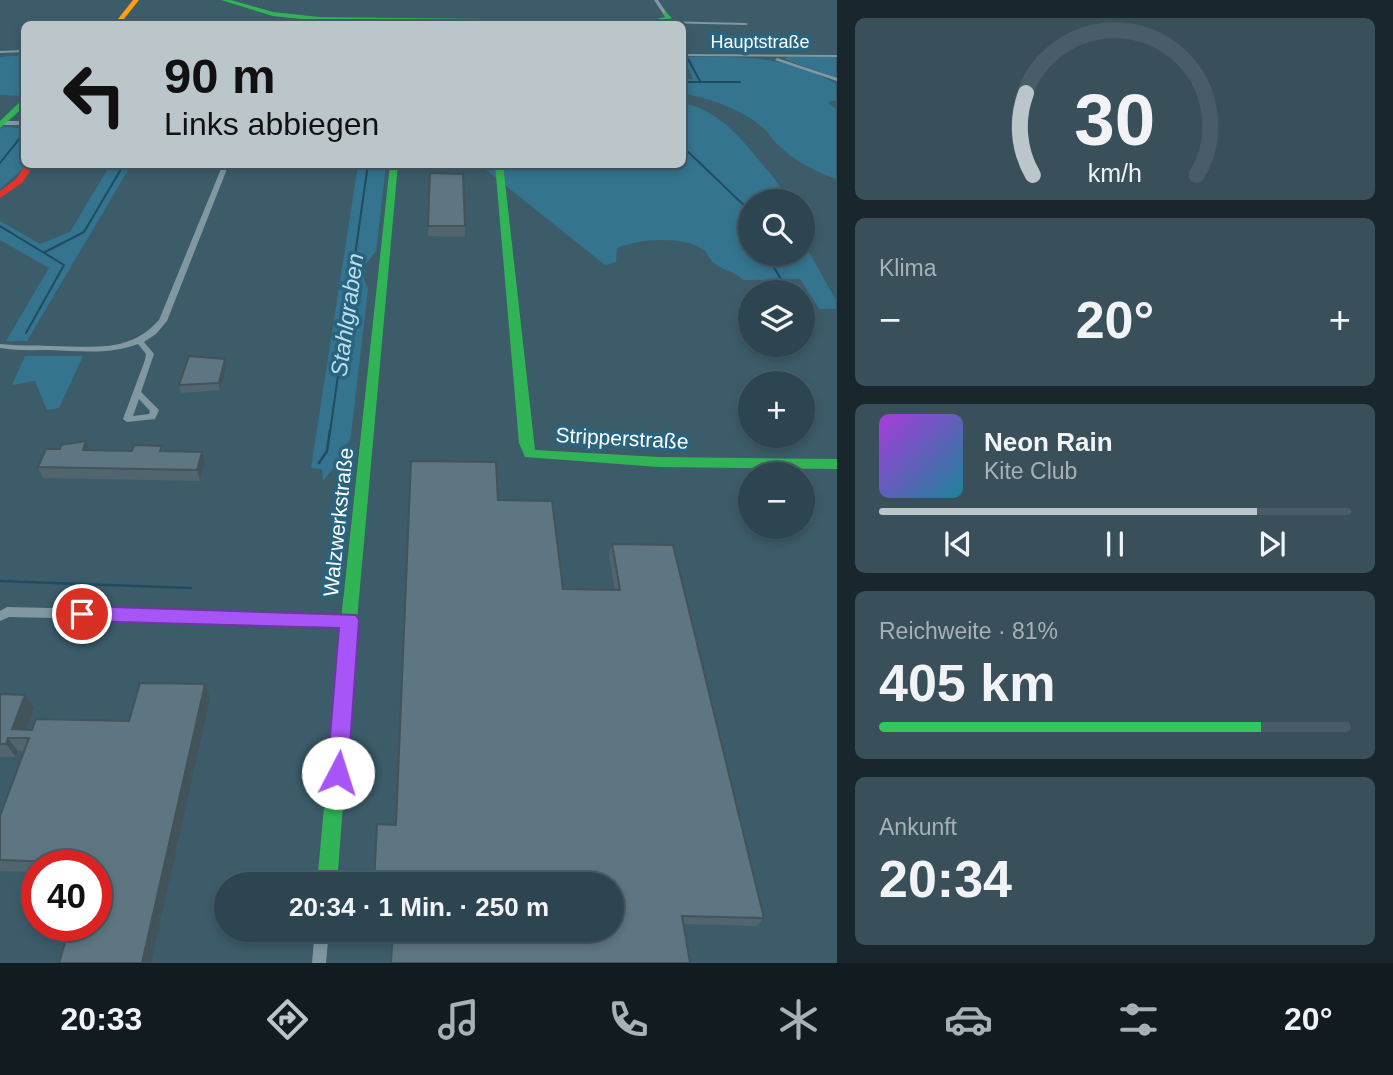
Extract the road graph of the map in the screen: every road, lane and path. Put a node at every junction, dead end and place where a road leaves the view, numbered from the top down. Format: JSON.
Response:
{"nodes":[{"id":1,"x":224,"y":0,"type":"edge"},
{"id":2,"x":656,"y":0,"type":"edge"},
{"id":3,"x":135,"y":1,"type":"edge"},
{"id":4,"x":666,"y":20,"type":"edge"},
{"id":5,"x":119,"y":21,"type":"edge"},
{"id":6,"x":480,"y":21,"type":"edge"},
{"id":7,"x":686,"y":23,"type":"edge"},
{"id":8,"x":746,"y":24,"type":"dead end"},
{"id":9,"x":21,"y":51,"type":"edge"},
{"id":10,"x":0,"y":52,"type":"edge"},
{"id":11,"x":686,"y":55,"type":"edge"},
{"id":12,"x":770,"y":56,"type":"junction"},
{"id":13,"x":836,"y":56,"type":"edge"},
{"id":14,"x":836,"y":80,"type":"edge"},
{"id":15,"x":21,"y":106,"type":"edge"},
{"id":16,"x":1,"y":125,"type":"edge"},
{"id":17,"x":21,"y":125,"type":"edge"},
{"id":18,"x":28,"y":168,"type":"edge"},
{"id":19,"x":224,"y":168,"type":"edge"},
{"id":20,"x":394,"y":168,"type":"edge"},
{"id":21,"x":499,"y":168,"type":"edge"},
{"id":22,"x":0,"y":195,"type":"edge"},
{"id":23,"x":139,"y":341,"type":"junction"},
{"id":24,"x":0,"y":346,"type":"edge"},
{"id":25,"x":137,"y":393,"type":"dead end"},
{"id":26,"x":836,"y":464,"type":"edge"},
{"id":27,"x":0,"y":616,"type":"edge"},
{"id":28,"x":349,"y":620,"type":"junction"},
{"id":29,"x":328,"y":872,"type":"edge"},
{"id":30,"x":321,"y":942,"type":"edge"},
{"id":31,"x":319,"y":963,"type":"edge"}],
"edges":[{"from":1,"to":6,"type":"street"},
{"from":2,"to":4,"type":"street"},
{"from":3,"to":5,"type":"street"},
{"from":7,"to":8,"type":"street"},
{"from":9,"to":10,"type":"street"},
{"from":11,"to":12,"type":"street","name":"Hauptstraße"},
{"from":12,"to":13,"type":"street","name":"Hauptstraße"},
{"from":12,"to":14,"type":"street"},
{"from":15,"to":16,"type":"street"},
{"from":16,"to":17,"type":"street"},
{"from":18,"to":22,"type":"street"},
{"from":19,"to":23,"type":"street"},
{"from":20,"to":28,"type":"street","name":"Walzwerkstraße"},
{"from":21,"to":26,"type":"street","name":"Stripperstraße"},
{"from":23,"to":24,"type":"street"},
{"from":23,"to":25,"type":"street"},
{"from":27,"to":28,"type":"street"},
{"from":28,"to":29,"type":"street","name":"Walzwerkstraße"},
{"from":30,"to":31,"type":"street"}]}
